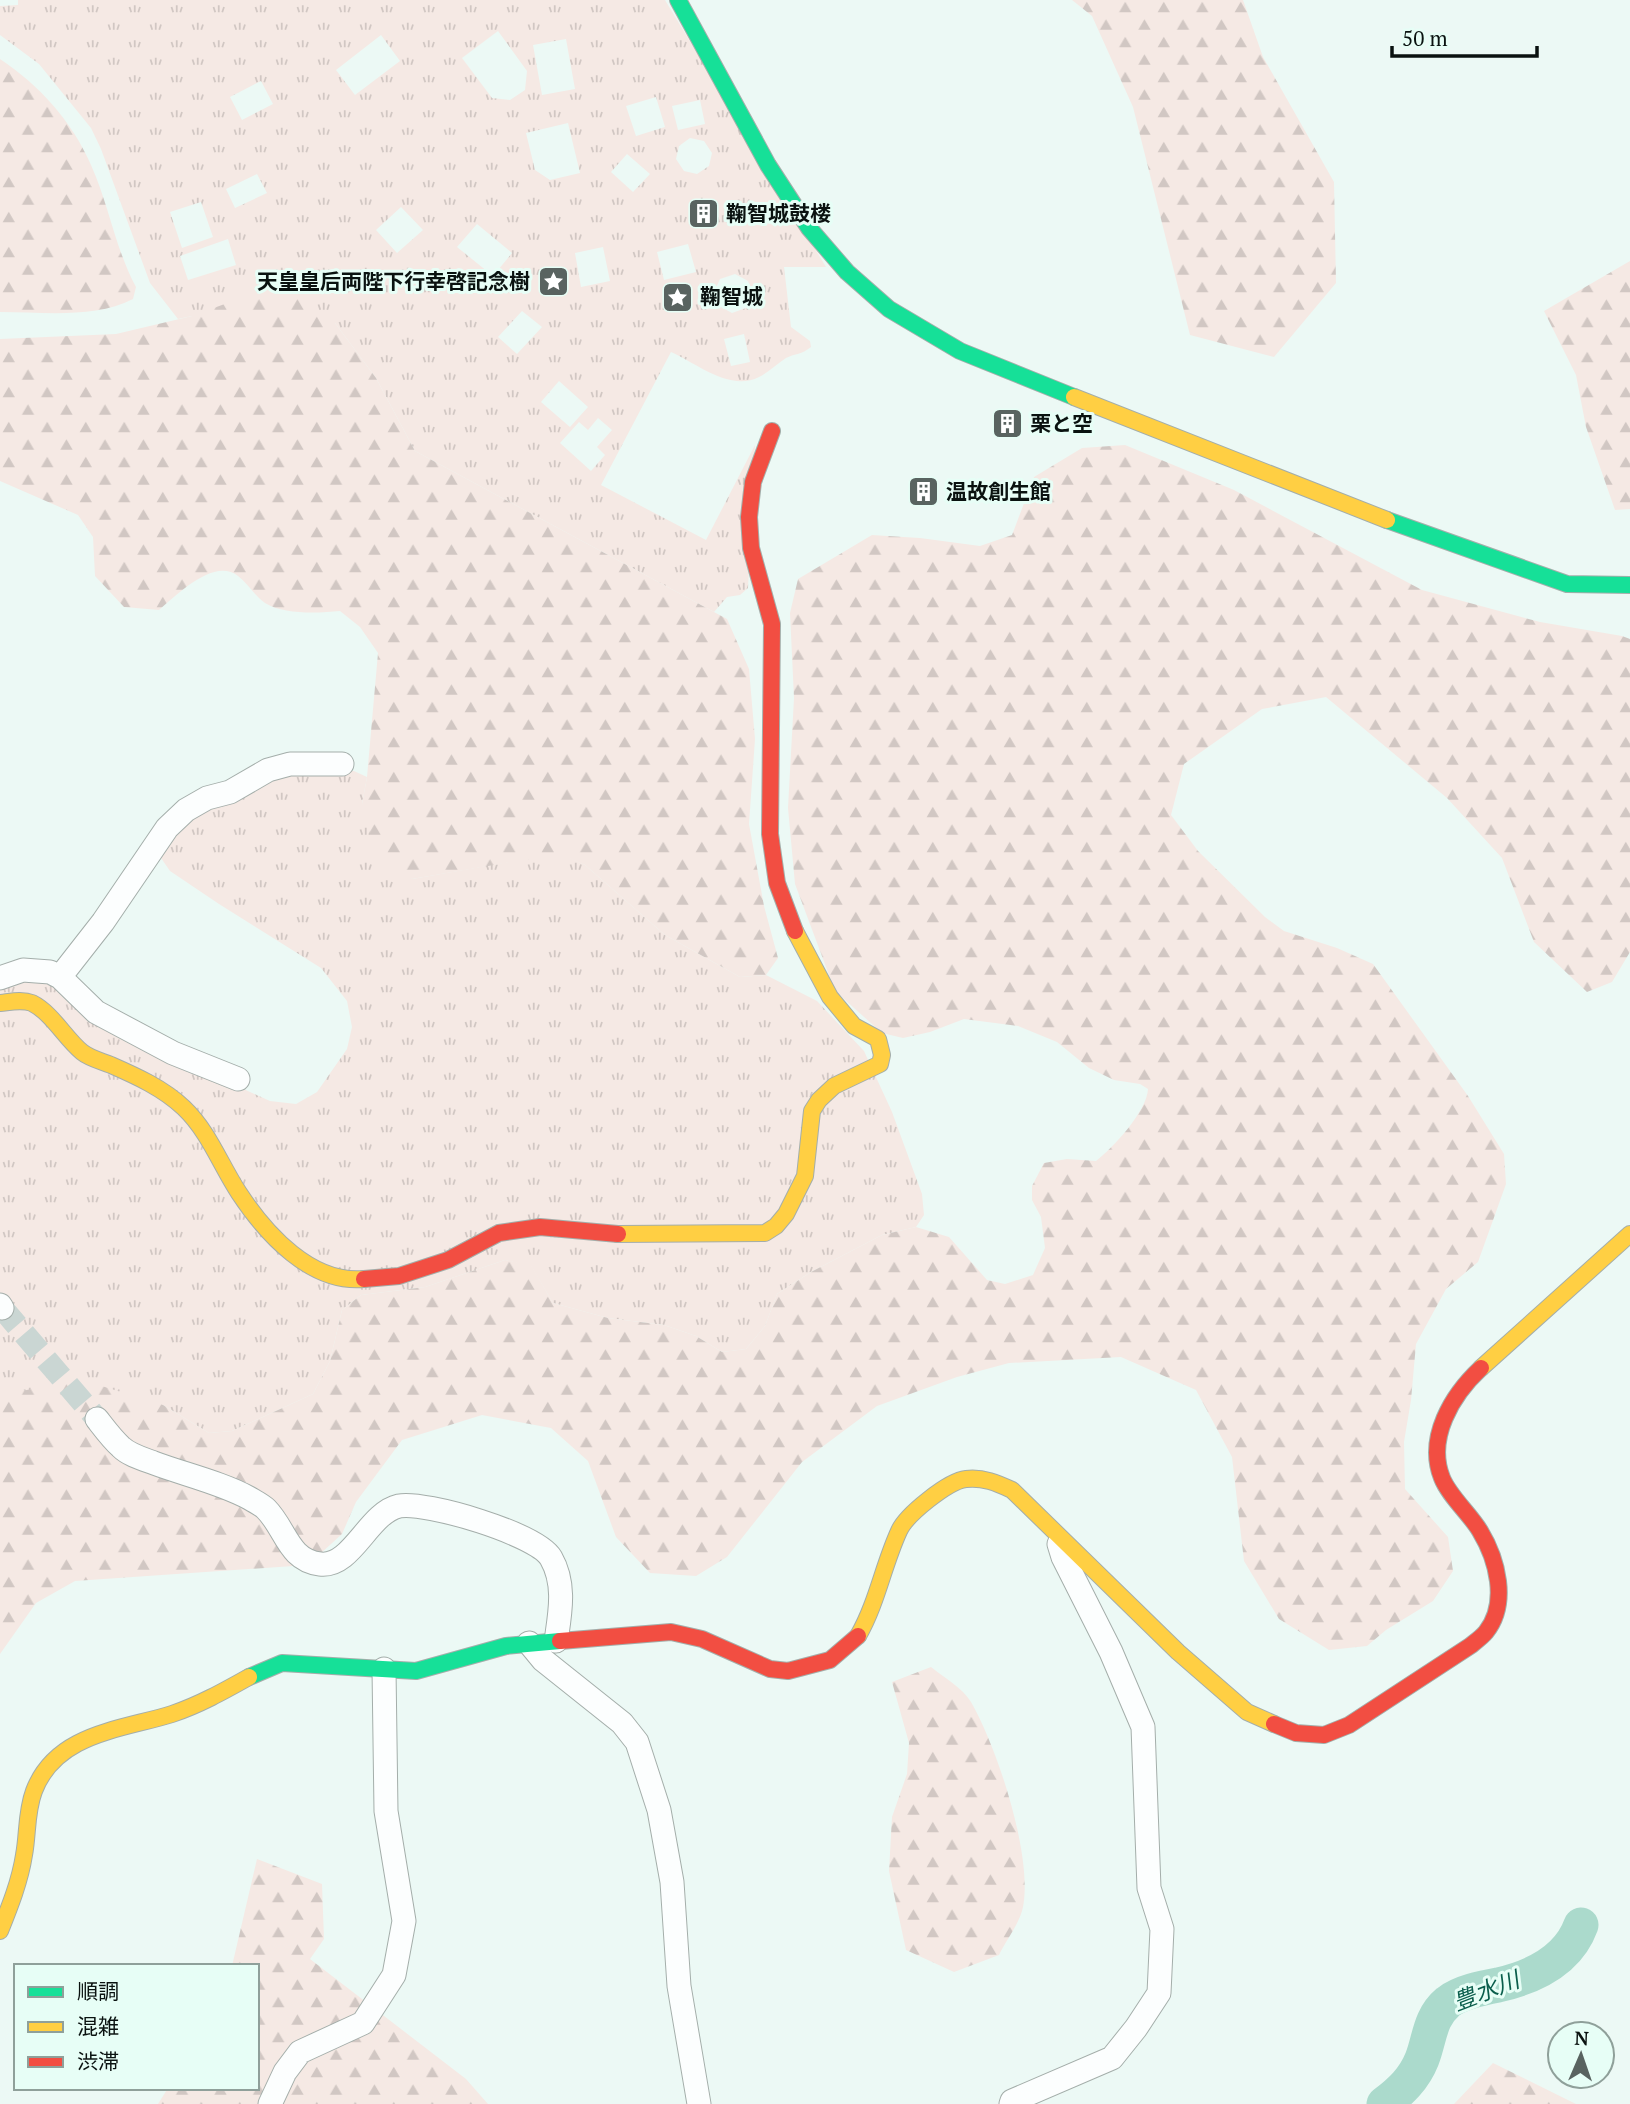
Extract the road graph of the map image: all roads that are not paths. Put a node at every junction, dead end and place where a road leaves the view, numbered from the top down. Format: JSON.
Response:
{"nodes":[{"id":1,"x":678,"y":0,"type":"edge"},
{"id":2,"x":772,"y":431,"type":"dead end"},
{"id":3,"x":1630,"y":585,"type":"edge"},
{"id":4,"x":342,"y":764,"type":"dead end"},
{"id":5,"x":60,"y":976,"type":"junction"},
{"id":6,"x":0,"y":978,"type":"edge"},
{"id":7,"x":0,"y":1003,"type":"edge"},
{"id":8,"x":239,"y":1079,"type":"dead end"},
{"id":9,"x":1630,"y":1234,"type":"edge"},
{"id":10,"x":97,"y":1419,"type":"tunnel mouth"},
{"id":11,"x":1057,"y":1534,"type":"junction"},
{"id":12,"x":556,"y":1641,"type":"junction"},
{"id":13,"x":529,"y":1643,"type":"junction"},
{"id":14,"x":384,"y":1670,"type":"junction"},
{"id":15,"x":0,"y":1931,"type":"edge"},
{"id":16,"x":270,"y":2104,"type":"edge"},
{"id":17,"x":699,"y":2104,"type":"edge"},
{"id":18,"x":1011,"y":2104,"type":"edge"}],
"edges":[{"from":1,"to":3,"type":"street"},
{"from":2,"to":7,"type":"street"},
{"from":4,"to":5,"type":"street"},
{"from":5,"to":6,"type":"street"},
{"from":5,"to":8,"type":"street"},
{"from":9,"to":11,"type":"street"},
{"from":10,"to":12,"type":"street"},
{"from":11,"to":12,"type":"street"},
{"from":11,"to":18,"type":"street"},
{"from":12,"to":13,"type":"street"},
{"from":13,"to":14,"type":"street"},
{"from":13,"to":17,"type":"street"},
{"from":14,"to":15,"type":"street"},
{"from":14,"to":16,"type":"street"}]}
